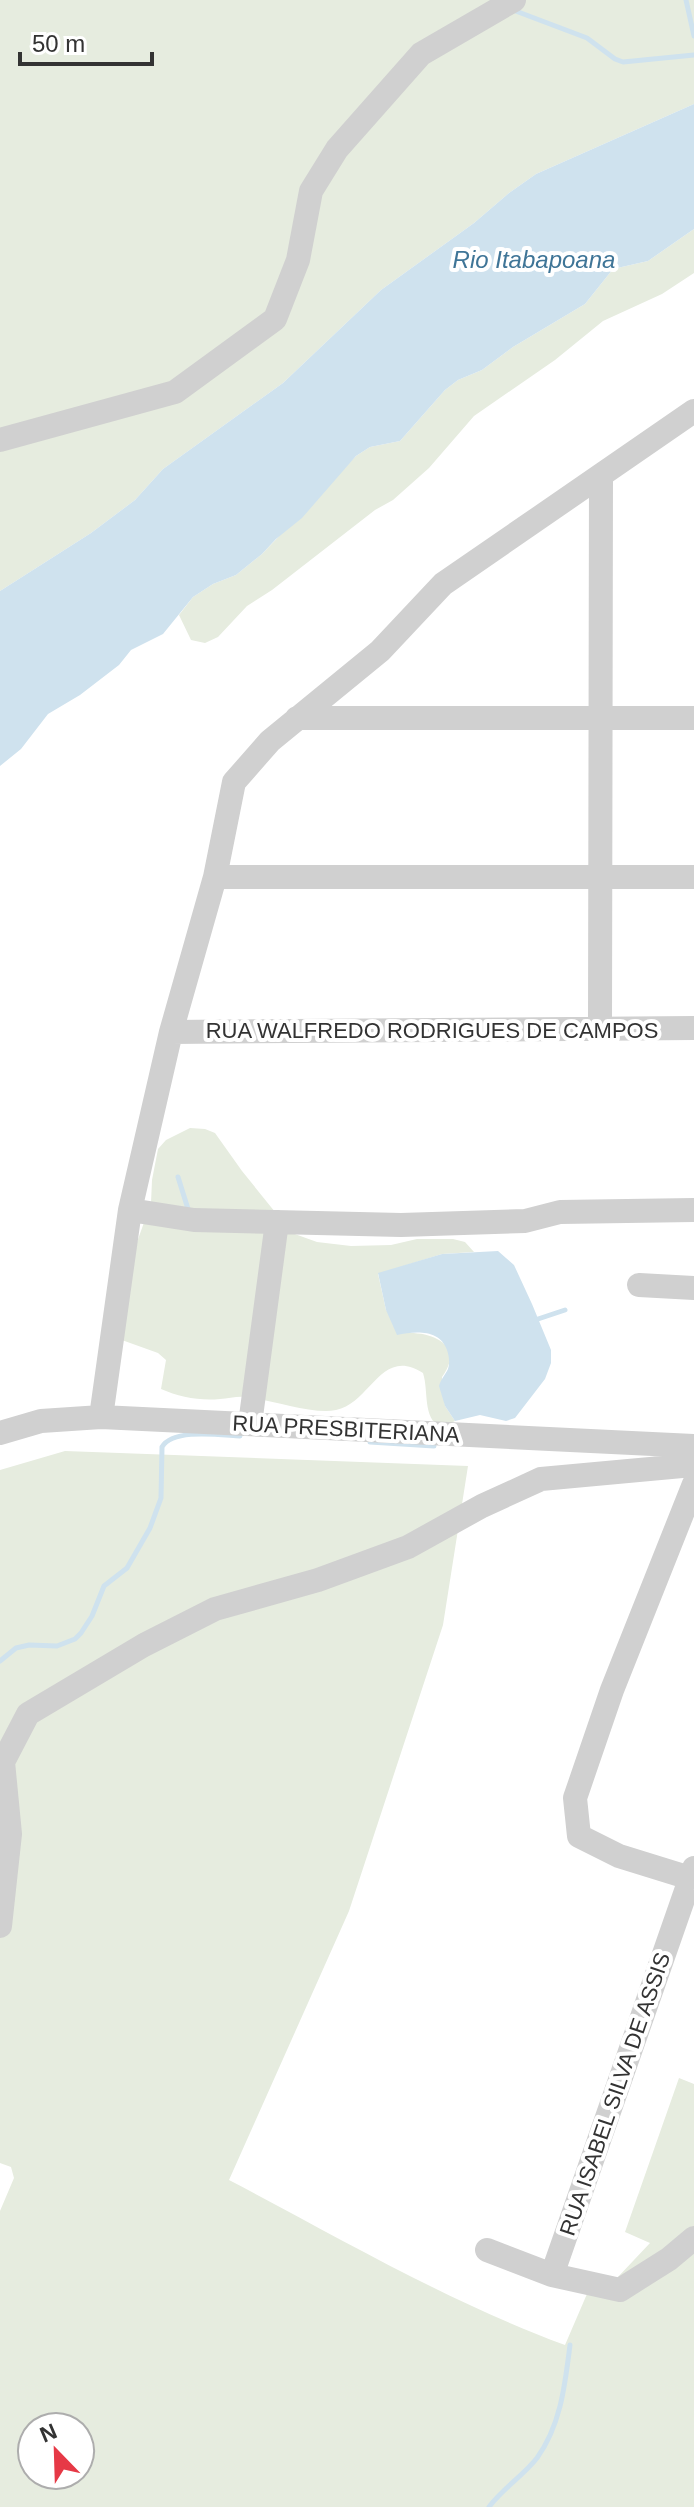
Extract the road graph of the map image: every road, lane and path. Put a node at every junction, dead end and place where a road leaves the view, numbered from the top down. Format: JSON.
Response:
{"nodes":[{"id":1,"x":514,"y":0,"type":"edge"},
{"id":2,"x":694,"y":411,"type":"edge"},
{"id":3,"x":0,"y":440,"type":"edge"},
{"id":4,"x":601,"y":475,"type":"junction"},
{"id":5,"x":297,"y":718,"type":"junction"},
{"id":6,"x":600,"y":718,"type":"junction"},
{"id":7,"x":694,"y":718,"type":"edge"},
{"id":8,"x":215,"y":877,"type":"junction"},
{"id":9,"x":694,"y":877,"type":"edge"},
{"id":10,"x":600,"y":878,"type":"junction"},
{"id":11,"x":694,"y":1028,"type":"edge"},
{"id":12,"x":600,"y":1029,"type":"junction"},
{"id":13,"x":171,"y":1032,"type":"junction"},
{"id":14,"x":130,"y":1210,"type":"junction"},
{"id":15,"x":694,"y":1210,"type":"edge"},
{"id":16,"x":277,"y":1222,"type":"junction"},
{"id":17,"x":639,"y":1285,"type":"dead end"},
{"id":18,"x":694,"y":1288,"type":"edge"},
{"id":19,"x":101,"y":1417,"type":"junction"},
{"id":20,"x":250,"y":1424,"type":"junction"},
{"id":21,"x":0,"y":1433,"type":"edge"},
{"id":22,"x":694,"y":1446,"type":"edge"},
{"id":23,"x":694,"y":1465,"type":"edge"},
{"id":24,"x":694,"y":1484,"type":"edge"},
{"id":25,"x":692,"y":1873,"type":"edge"},
{"id":26,"x":0,"y":1926,"type":"edge"},
{"id":27,"x":694,"y":2238,"type":"edge"},
{"id":28,"x":487,"y":2250,"type":"dead end"},
{"id":29,"x":552,"y":2275,"type":"junction"}],
"edges":[{"from":1,"to":3,"type":"street"},
{"from":2,"to":4,"type":"street"},
{"from":4,"to":5,"type":"street"},
{"from":4,"to":6,"type":"street"},
{"from":5,"to":6,"type":"street"},
{"from":5,"to":8,"type":"street"},
{"from":6,"to":7,"type":"street"},
{"from":6,"to":10,"type":"street"},
{"from":8,"to":10,"type":"street"},
{"from":8,"to":13,"type":"street"},
{"from":9,"to":10,"type":"street"},
{"from":10,"to":12,"type":"street"},
{"from":11,"to":12,"type":"street","name":"RUA WALFREDO RODRIGUES DE CAMPOS"},
{"from":12,"to":13,"type":"street","name":"RUA WALFREDO RODRIGUES DE CAMPOS"},
{"from":13,"to":14,"type":"street"},
{"from":14,"to":16,"type":"street"},
{"from":14,"to":19,"type":"street"},
{"from":15,"to":16,"type":"street"},
{"from":16,"to":20,"type":"street"},
{"from":17,"to":18,"type":"street"},
{"from":19,"to":20,"type":"street","name":"RUA PRESBITERIANA"},
{"from":19,"to":21,"type":"street","name":"RUA PRESBITERIANA"},
{"from":20,"to":22,"type":"street","name":"RUA PRESBITERIANA"},
{"from":23,"to":26,"type":"street"},
{"from":24,"to":25,"type":"street"},
{"from":25,"to":29,"type":"street","name":"RUA ISABEL SILVA DE ASSIS"},
{"from":27,"to":29,"type":"street"},
{"from":28,"to":29,"type":"street"}]}
